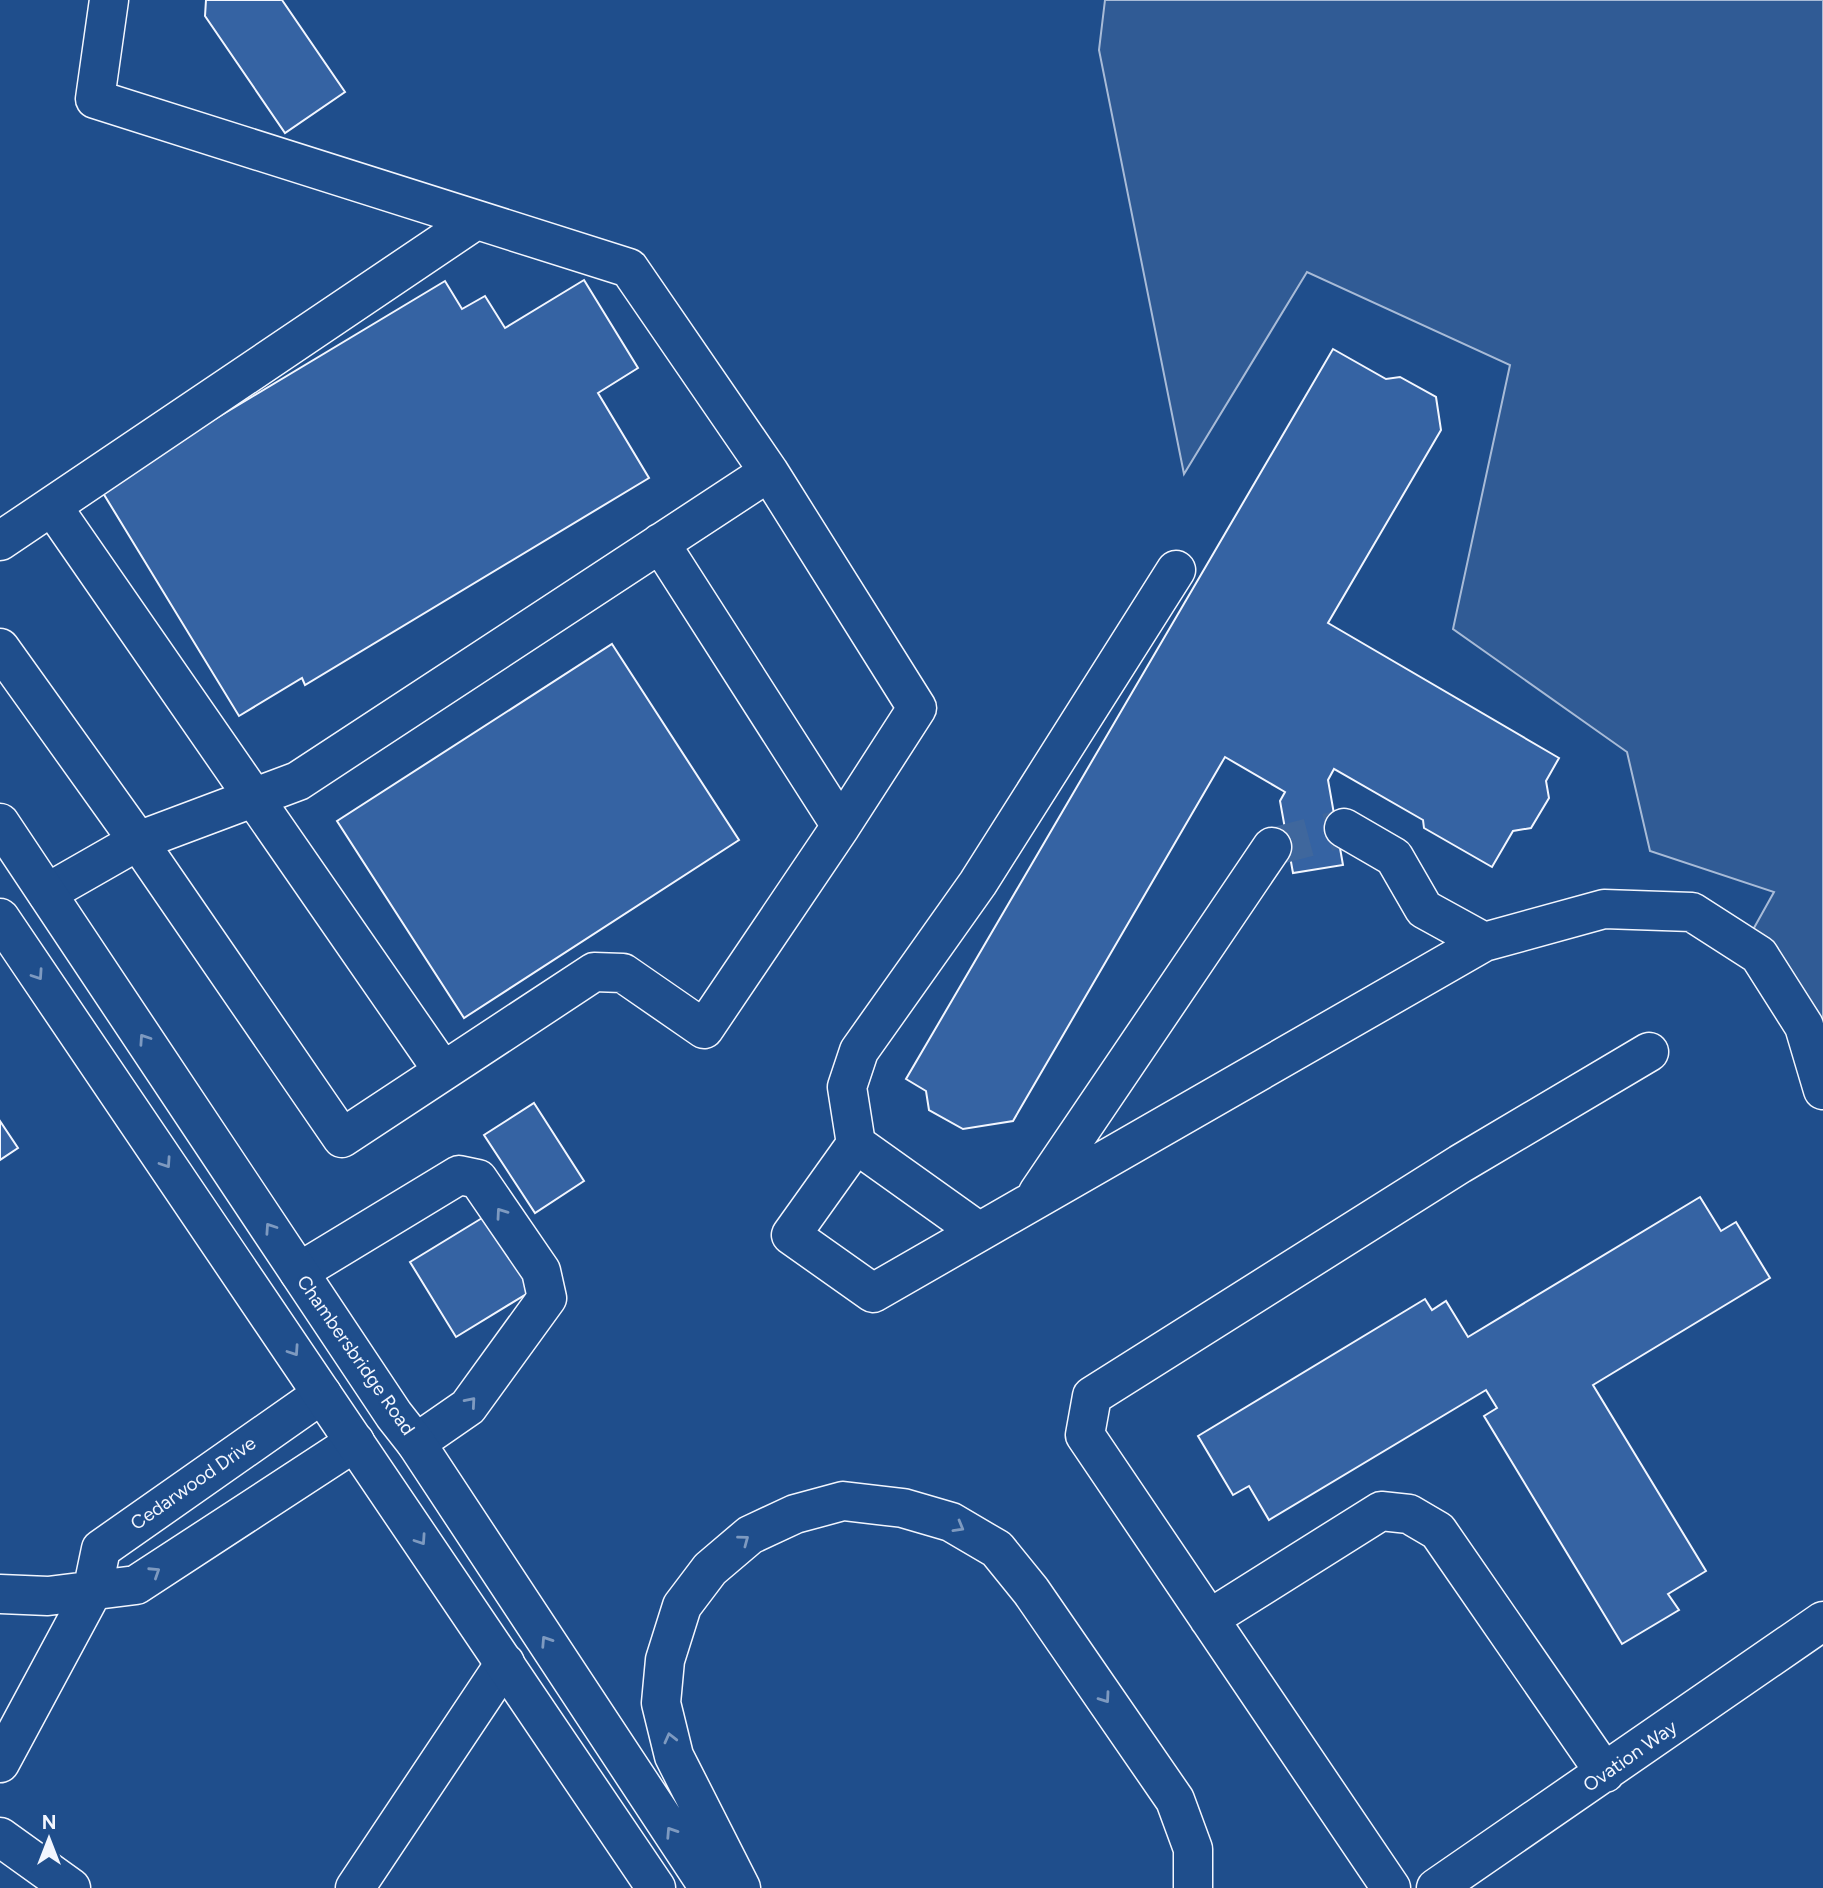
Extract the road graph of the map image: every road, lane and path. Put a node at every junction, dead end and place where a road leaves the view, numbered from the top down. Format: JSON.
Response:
{"nodes":[{"id":1,"x":109,"y":0,"type":"edge"},
{"id":2,"x":476,"y":220,"type":"junction"},
{"id":3,"x":769,"y":472,"type":"junction"},
{"id":4,"x":52,"y":506,"type":"junction"},
{"id":5,"x":0,"y":541,"type":"edge"},
{"id":6,"x":660,"y":543,"type":"junction"},
{"id":7,"x":1176,"y":570,"type":"dead end"},
{"id":8,"x":0,"y":648,"type":"edge"},
{"id":9,"x":253,"y":798,"type":"junction"},
{"id":10,"x":0,"y":823,"type":"edge"},
{"id":11,"x":841,"y":826,"type":"junction"},
{"id":12,"x":1344,"y":828,"type":"tunnel mouth"},
{"id":13,"x":138,"y":841,"type":"junction"},
{"id":14,"x":1272,"y":847,"type":"tunnel mouth"},
{"id":15,"x":47,"y":893,"type":"junction"},
{"id":16,"x":0,"y":918,"type":"edge"},
{"id":17,"x":1484,"y":942,"type":"junction"},
{"id":18,"x":1650,"y":1052,"type":"dead end"},
{"id":19,"x":443,"y":1072,"type":"junction"},
{"id":20,"x":1823,"y":1090,"type":"edge"},
{"id":21,"x":856,"y":1144,"type":"junction"},
{"id":22,"x":1033,"y":1200,"type":"junction"},
{"id":23,"x":978,"y":1231,"type":"junction"},
{"id":24,"x":299,"y":1272,"type":"junction"},
{"id":25,"x":322,"y":1394,"type":"junction"},
{"id":26,"x":355,"y":1442,"type":"junction"},
{"id":27,"x":416,"y":1443,"type":"junction"},
{"id":28,"x":92,"y":1592,"type":"junction"},
{"id":29,"x":0,"y":1594,"type":"edge"},
{"id":30,"x":1209,"y":1619,"type":"junction"},
{"id":31,"x":1823,"y":1621,"type":"edge"},
{"id":32,"x":505,"y":1663,"type":"junction"},
{"id":33,"x":0,"y":1763,"type":"edge"},
{"id":34,"x":1605,"y":1773,"type":"junction"},
{"id":35,"x":0,"y":1837,"type":"edge"},
{"id":36,"x":71,"y":1888,"type":"edge"},
{"id":37,"x":355,"y":1888,"type":"edge"},
{"id":38,"x":656,"y":1888,"type":"edge"},
{"id":39,"x":709,"y":1888,"type":"edge"},
{"id":40,"x":741,"y":1888,"type":"edge"},
{"id":41,"x":1193,"y":1888,"type":"edge"},
{"id":42,"x":1391,"y":1888,"type":"edge"},
{"id":43,"x":1436,"y":1888,"type":"edge"}],
"edges":[{"from":1,"to":2,"type":"main road"},
{"from":2,"to":3,"type":"main road"},
{"from":2,"to":4,"type":"main road"},
{"from":3,"to":6,"type":"main road"},
{"from":3,"to":11,"type":"main road"},
{"from":4,"to":5,"type":"main road"},
{"from":4,"to":9,"type":"main road"},
{"from":6,"to":9,"type":"main road"},
{"from":6,"to":11,"type":"main road"},
{"from":7,"to":21,"type":"main road"},
{"from":8,"to":13,"type":"main road"},
{"from":9,"to":13,"type":"main road"},
{"from":9,"to":19,"type":"main road"},
{"from":10,"to":15,"type":"main road","name":"Chambersbridge Road"},
{"from":11,"to":19,"type":"main road"},
{"from":12,"to":17,"type":"main road"},
{"from":13,"to":15,"type":"main road"},
{"from":13,"to":19,"type":"main road"},
{"from":14,"to":22,"type":"main road"},
{"from":24,"to":15,"type":"main road","name":"Chambersbridge Road","one_way":true},
{"from":16,"to":25,"type":"main road","one_way":true},
{"from":17,"to":20,"type":"main road"},
{"from":17,"to":22,"type":"main road"},
{"from":18,"to":30,"type":"main road"},
{"from":21,"to":23,"type":"main road"},
{"from":21,"to":23,"type":"main road"},
{"from":22,"to":23,"type":"main road"},
{"from":24,"to":27,"type":"main road","name":"Chambersbridge Road"},
{"from":27,"to":24,"type":"main road","one_way":true},
{"from":25,"to":26,"type":"main road"},
{"from":25,"to":28,"type":"main road","name":"Cedarwood Drive"},
{"from":28,"to":26,"type":"main road","one_way":true},
{"from":26,"to":32,"type":"main road","one_way":true},
{"from":39,"to":27,"type":"main road","name":"Chambersbridge Road","one_way":true},
{"from":28,"to":29,"type":"main road"},
{"from":28,"to":33,"type":"main road","name":"Cedarwood Drive"},
{"from":30,"to":34,"type":"main road"},
{"from":30,"to":42,"type":"main road"},
{"from":31,"to":34,"type":"main road","name":"Ovation Way"},
{"from":32,"to":37,"type":"main road"},
{"from":32,"to":38,"type":"main road"},
{"from":34,"to":43,"type":"main road","name":"Ovation Way"},
{"from":35,"to":36,"type":"main road"},
{"from":40,"to":41,"type":"main road","one_way":true}]}
